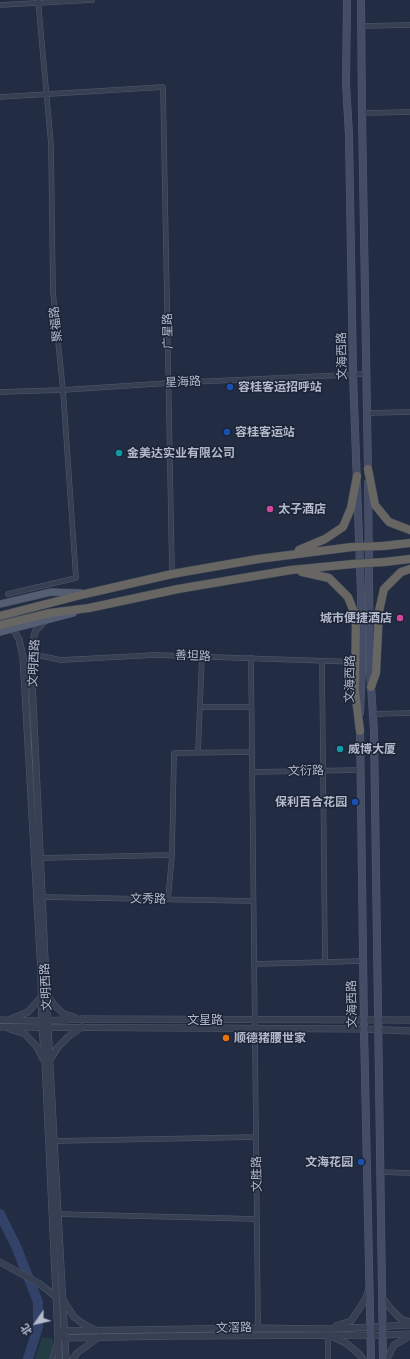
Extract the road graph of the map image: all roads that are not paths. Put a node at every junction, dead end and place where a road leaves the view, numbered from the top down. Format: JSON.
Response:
{"nodes":[{"id":1,"x":92,"y":0,"type":"edge"},
{"id":2,"x":347,"y":0,"type":"edge"},
{"id":3,"x":361,"y":0,"type":"edge"},
{"id":4,"x":38,"y":1,"type":"edge"},
{"id":5,"x":0,"y":5,"type":"edge"},
{"id":6,"x":410,"y":25,"type":"edge"},
{"id":7,"x":361,"y":26,"type":"junction"},
{"id":8,"x":46,"y":95,"type":"junction"},
{"id":9,"x":0,"y":97,"type":"edge"},
{"id":10,"x":410,"y":112,"type":"edge"},
{"id":11,"x":362,"y":113,"type":"junction"},
{"id":12,"x":353,"y":374,"type":"junction"},
{"id":13,"x":366,"y":374,"type":"junction"},
{"id":14,"x":169,"y":382,"type":"junction"},
{"id":15,"x":63,"y":390,"type":"junction"},
{"id":16,"x":0,"y":392,"type":"edge"},
{"id":17,"x":410,"y":412,"type":"edge"},
{"id":18,"x":367,"y":414,"type":"junction"},
{"id":19,"x":368,"y":469,"type":"junction"},
{"id":20,"x":357,"y":476,"type":"junction"},
{"id":21,"x":410,"y":530,"type":"edge"},
{"id":22,"x":410,"y":543,"type":"edge"},
{"id":23,"x":291,"y":554,"type":"junction"},
{"id":24,"x":410,"y":559,"type":"edge"},
{"id":25,"x":410,"y":569,"type":"edge"},
{"id":26,"x":291,"y":570,"type":"junction"},
{"id":27,"x":172,"y":574,"type":"junction"},
{"id":28,"x":8,"y":594,"type":"dead end"},
{"id":29,"x":85,"y":594,"type":"junction"},
{"id":30,"x":0,"y":604,"type":"edge"},
{"id":31,"x":0,"y":616,"type":"edge"},
{"id":32,"x":49,"y":616,"type":"junction"},
{"id":33,"x":0,"y":625,"type":"edge"},
{"id":34,"x":13,"y":629,"type":"junction"},
{"id":35,"x":0,"y":632,"type":"edge"},
{"id":36,"x":32,"y":654,"type":"junction"},
{"id":37,"x":202,"y":656,"type":"junction"},
{"id":38,"x":251,"y":658,"type":"junction"},
{"id":39,"x":322,"y":661,"type":"junction"},
{"id":40,"x":356,"y":662,"type":"junction"},
{"id":41,"x":371,"y":687,"type":"junction"},
{"id":42,"x":200,"y":707,"type":"junction"},
{"id":43,"x":251,"y":707,"type":"junction"},
{"id":44,"x":373,"y":714,"type":"junction"},
{"id":45,"x":410,"y":714,"type":"edge"},
{"id":46,"x":360,"y":730,"type":"junction"},
{"id":47,"x":198,"y":752,"type":"junction"},
{"id":48,"x":251,"y":752,"type":"junction"},
{"id":49,"x":360,"y":770,"type":"junction"},
{"id":50,"x":323,"y":771,"type":"junction"},
{"id":51,"x":252,"y":772,"type":"junction"},
{"id":52,"x":172,"y":855,"type":"junction"},
{"id":53,"x":40,"y":858,"type":"junction"},
{"id":54,"x":42,"y":897,"type":"junction"},
{"id":55,"x":168,"y":899,"type":"junction"},
{"id":56,"x":253,"y":901,"type":"junction"},
{"id":57,"x":363,"y":961,"type":"junction"},
{"id":58,"x":325,"y":962,"type":"junction"},
{"id":59,"x":254,"y":964,"type":"junction"},
{"id":60,"x":44,"y":995,"type":"junction"},
{"id":61,"x":82,"y":1019,"type":"junction"},
{"id":62,"x":0,"y":1020,"type":"edge"},
{"id":63,"x":10,"y":1020,"type":"junction"},
{"id":64,"x":255,"y":1020,"type":"junction"},
{"id":65,"x":364,"y":1020,"type":"junction"},
{"id":66,"x":378,"y":1020,"type":"junction"},
{"id":67,"x":410,"y":1020,"type":"edge"},
{"id":68,"x":45,"y":1024,"type":"junction"},
{"id":69,"x":2,"y":1027,"type":"edge"},
{"id":70,"x":82,"y":1027,"type":"junction"},
{"id":71,"x":255,"y":1029,"type":"junction"},
{"id":72,"x":364,"y":1029,"type":"junction"},
{"id":73,"x":378,"y":1030,"type":"junction"},
{"id":74,"x":410,"y":1030,"type":"edge"},
{"id":75,"x":47,"y":1061,"type":"junction"},
{"id":76,"x":256,"y":1137,"type":"junction"},
{"id":77,"x":54,"y":1141,"type":"junction"},
{"id":78,"x":380,"y":1172,"type":"junction"},
{"id":79,"x":410,"y":1173,"type":"edge"},
{"id":80,"x":58,"y":1214,"type":"junction"},
{"id":81,"x":257,"y":1219,"type":"junction"},
{"id":82,"x":3,"y":1263,"type":"edge"},
{"id":83,"x":369,"y":1288,"type":"junction"},
{"id":84,"x":382,"y":1297,"type":"junction"},
{"id":85,"x":59,"y":1298,"type":"junction"},
{"id":86,"x":410,"y":1322,"type":"edge"},
{"id":87,"x":410,"y":1326,"type":"edge"},
{"id":88,"x":370,"y":1327,"type":"junction"},
{"id":89,"x":383,"y":1327,"type":"junction"},
{"id":90,"x":258,"y":1328,"type":"junction"},
{"id":91,"x":61,"y":1331,"type":"junction"},
{"id":92,"x":329,"y":1332,"type":"junction"},
{"id":93,"x":98,"y":1334,"type":"junction"},
{"id":94,"x":371,"y":1335,"type":"junction"},
{"id":95,"x":382,"y":1335,"type":"junction"},
{"id":96,"x":410,"y":1335,"type":"edge"},
{"id":97,"x":61,"y":1338,"type":"junction"},
{"id":98,"x":75,"y":1357,"type":"edge"},
{"id":99,"x":52,"y":1359,"type":"edge"},
{"id":100,"x":59,"y":1359,"type":"edge"},
{"id":101,"x":66,"y":1359,"type":"edge"},
{"id":102,"x":328,"y":1359,"type":"edge"},
{"id":103,"x":363,"y":1359,"type":"edge"},
{"id":104,"x":371,"y":1359,"type":"edge"},
{"id":105,"x":383,"y":1359,"type":"edge"},
{"id":106,"x":387,"y":1359,"type":"edge"}],
"edges":[{"from":1,"to":4,"type":"street"},
{"from":2,"to":12,"type":"main road","name":"文海西路"},
{"from":3,"to":7,"type":"main road","name":"文海西路"},
{"from":4,"to":5,"type":"street"},
{"from":4,"to":8,"type":"street","name":"聚福路"},
{"from":6,"to":7,"type":"street"},
{"from":7,"to":11,"type":"main road","name":"文海西路"},
{"from":8,"to":9,"type":"street"},
{"from":8,"to":14,"type":"street","name":"广星路"},
{"from":8,"to":15,"type":"street","name":"聚福路"},
{"from":10,"to":11,"type":"street"},
{"from":11,"to":13,"type":"main road","name":"文海西路"},
{"from":12,"to":13,"type":"street","name":"星海路"},
{"from":12,"to":14,"type":"street","name":"星海路"},
{"from":12,"to":20,"type":"main road","name":"文海西路"},
{"from":13,"to":18,"type":"main road","name":"文海西路"},
{"from":14,"to":15,"type":"street","name":"星海路"},
{"from":14,"to":27,"type":"street","name":"广星路"},
{"from":15,"to":16,"type":"street","name":"星海路"},
{"from":15,"to":28,"type":"street","name":"聚福路"},
{"from":17,"to":18,"type":"street"},
{"from":18,"to":19,"type":"main road","name":"文海西路"},
{"from":19,"to":21,"type":"highway"},
{"from":19,"to":41,"type":"main road","name":"文海西路"},
{"from":20,"to":23,"type":"highway"},
{"from":20,"to":46,"type":"main road","name":"文海西路"},
{"from":22,"to":23,"type":"highway","bridge":true},
{"from":23,"to":27,"type":"highway"},
{"from":24,"to":26,"type":"highway","bridge":true},
{"from":25,"to":41,"type":"highway"},
{"from":26,"to":32,"type":"highway"},
{"from":26,"to":40,"type":"highway"},
{"from":27,"to":29,"type":"highway"},
{"from":29,"to":30,"type":"main road"},
{"from":29,"to":31,"type":"highway"},
{"from":32,"to":33,"type":"highway"},
{"from":32,"to":34,"type":"main road"},
{"from":32,"to":36,"type":"street","name":"文明西路"},
{"from":34,"to":35,"type":"main road"},
{"from":34,"to":60,"type":"street","name":"文明西路"},
{"from":36,"to":37,"type":"street","name":"善坦路"},
{"from":36,"to":53,"type":"street","name":"文明西路"},
{"from":37,"to":38,"type":"street","name":"善坦路"},
{"from":37,"to":42,"type":"street"},
{"from":38,"to":39,"type":"street","name":"善坦路"},
{"from":38,"to":43,"type":"street","name":"文胜路"},
{"from":39,"to":40,"type":"street","name":"善坦路"},
{"from":39,"to":50,"type":"street"},
{"from":40,"to":46,"type":"highway"},
{"from":41,"to":44,"type":"main road","name":"文海西路"},
{"from":42,"to":43,"type":"street"},
{"from":42,"to":47,"type":"street"},
{"from":43,"to":48,"type":"street","name":"文胜路"},
{"from":44,"to":45,"type":"street"},
{"from":44,"to":66,"type":"main road","name":"文海西路"},
{"from":46,"to":49,"type":"main road","name":"文海西路"},
{"from":47,"to":48,"type":"street"},
{"from":47,"to":52,"type":"street"},
{"from":48,"to":51,"type":"street","name":"文胜路"},
{"from":49,"to":50,"type":"street","name":"文衍路"},
{"from":49,"to":57,"type":"main road","name":"文海西路"},
{"from":50,"to":51,"type":"street","name":"文衍路"},
{"from":50,"to":58,"type":"street"},
{"from":51,"to":56,"type":"street","name":"文胜路"},
{"from":52,"to":53,"type":"street"},
{"from":52,"to":55,"type":"street"},
{"from":53,"to":54,"type":"street","name":"文明西路"},
{"from":54,"to":55,"type":"street","name":"文秀路"},
{"from":54,"to":60,"type":"street","name":"文明西路"},
{"from":55,"to":56,"type":"street","name":"文秀路"},
{"from":56,"to":59,"type":"street","name":"文胜路"},
{"from":57,"to":58,"type":"street"},
{"from":57,"to":65,"type":"main road","name":"文海西路"},
{"from":58,"to":59,"type":"street"},
{"from":59,"to":64,"type":"street","name":"文胜路"},
{"from":60,"to":61,"type":"street"},
{"from":60,"to":63,"type":"street"},
{"from":60,"to":68,"type":"street","name":"文明西路"},
{"from":61,"to":64,"type":"street","name":"文星路"},
{"from":61,"to":68,"type":"street","name":"文星路"},
{"from":62,"to":63,"type":"street","name":"文星路"},
{"from":63,"to":68,"type":"street","name":"文星路"},
{"from":64,"to":65,"type":"street","name":"文星路"},
{"from":64,"to":71,"type":"street","name":"文胜路"},
{"from":65,"to":66,"type":"street","name":"文星路"},
{"from":65,"to":72,"type":"main road","name":"文海西路"},
{"from":66,"to":67,"type":"street","name":"文星路"},
{"from":66,"to":73,"type":"main road","name":"文海西路"},
{"from":68,"to":69,"type":"street","name":"文星路"},
{"from":68,"to":70,"type":"street","name":"文星路"},
{"from":68,"to":75,"type":"street","name":"文明西路"},
{"from":69,"to":75,"type":"street"},
{"from":70,"to":71,"type":"street","name":"文星路"},
{"from":70,"to":75,"type":"street"},
{"from":71,"to":72,"type":"street","name":"文星路"},
{"from":71,"to":76,"type":"street","name":"文胜路"},
{"from":72,"to":73,"type":"street","name":"文星路"},
{"from":72,"to":83,"type":"main road","name":"文海西路"},
{"from":73,"to":74,"type":"street","name":"文星路"},
{"from":73,"to":78,"type":"main road","name":"文海西路"},
{"from":75,"to":77,"type":"street","name":"文明西路"},
{"from":75,"to":85,"type":"street","name":"文明西路"},
{"from":76,"to":77,"type":"street"},
{"from":76,"to":81,"type":"street","name":"文胜路"},
{"from":77,"to":80,"type":"street","name":"文明西路"},
{"from":78,"to":79,"type":"street"},
{"from":78,"to":84,"type":"main road","name":"文海西路"},
{"from":80,"to":81,"type":"street"},
{"from":80,"to":85,"type":"street","name":"文明西路"},
{"from":81,"to":90,"type":"street","name":"文胜路"},
{"from":82,"to":85,"type":"street"},
{"from":83,"to":88,"type":"main road","name":"文海西路"},
{"from":83,"to":92,"type":"street"},
{"from":84,"to":86,"type":"street"},
{"from":84,"to":89,"type":"main road","name":"文海西路"},
{"from":85,"to":91,"type":"street","name":"文明西路"},
{"from":85,"to":93,"type":"street"},
{"from":87,"to":89,"type":"street","name":"文滘路"},
{"from":88,"to":89,"type":"street","name":"文滘路"},
{"from":88,"to":92,"type":"street","name":"文滘路"},
{"from":88,"to":94,"type":"main road","name":"文海西路"},
{"from":89,"to":95,"type":"main road","name":"文海西路"},
{"from":90,"to":92,"type":"street","name":"文滘路"},
{"from":90,"to":93,"type":"street","name":"文滘路"},
{"from":91,"to":93,"type":"street","name":"文滘路"},
{"from":91,"to":97,"type":"street","name":"文明西路"},
{"from":92,"to":93,"type":"street","name":"文滘路"},
{"from":92,"to":94,"type":"street","name":"文滘路"},
{"from":92,"to":102,"type":"street"},
{"from":92,"to":103,"type":"street"},
{"from":93,"to":97,"type":"street","name":"文滘路"},
{"from":93,"to":98,"type":"street"},
{"from":94,"to":95,"type":"street","name":"文滘路"},
{"from":94,"to":104,"type":"main road","name":"文海西路"},
{"from":95,"to":96,"type":"street","name":"文滘路"},
{"from":95,"to":105,"type":"main road","name":"文海西路"},
{"from":96,"to":106,"type":"street"},
{"from":97,"to":99,"type":"street"},
{"from":97,"to":100,"type":"street","name":"文明西路"},
{"from":97,"to":101,"type":"street","name":"文明西路"}]}
